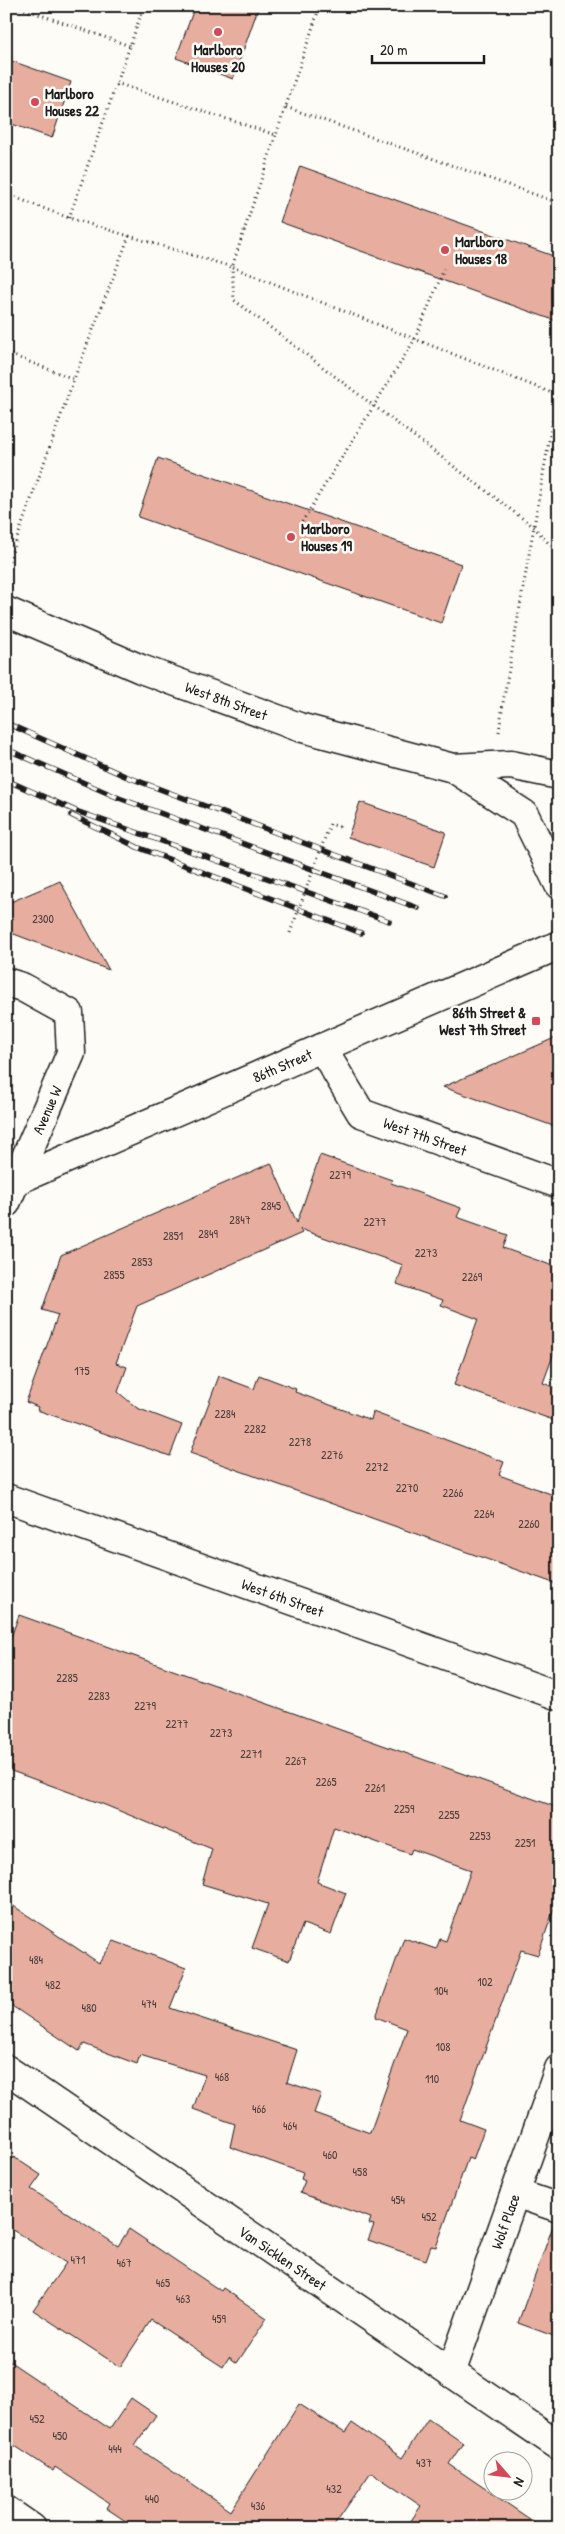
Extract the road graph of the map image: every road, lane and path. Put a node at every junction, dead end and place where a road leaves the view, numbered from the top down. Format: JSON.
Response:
{"nodes":[{"id":1,"x":15,"y":6,"type":"edge"},
{"id":2,"x":144,"y":6,"type":"edge"},
{"id":3,"x":320,"y":6,"type":"edge"},
{"id":4,"x":130,"y":46,"type":"junction"},
{"id":5,"x":116,"y":83,"type":"junction"},
{"id":6,"x":286,"y":108,"type":"junction"},
{"id":7,"x":276,"y":135,"type":"junction"},
{"id":8,"x":6,"y":194,"type":"edge"},
{"id":9,"x":559,"y":203,"type":"edge"},
{"id":10,"x":69,"y":218,"type":"junction"},
{"id":11,"x":129,"y":236,"type":"junction"},
{"id":12,"x":232,"y":267,"type":"junction"},
{"id":13,"x":445,"y":267,"type":"dead end"},
{"id":14,"x":415,"y":339,"type":"junction"},
{"id":15,"x":6,"y":353,"type":"edge"},
{"id":16,"x":74,"y":379,"type":"junction"},
{"id":17,"x":558,"y":396,"type":"edge"},
{"id":18,"x":375,"y":405,"type":"junction"},
{"id":19,"x":302,"y":522,"type":"dead end"},
{"id":20,"x":534,"y":527,"type":"junction"},
{"id":21,"x":559,"y":555,"type":"edge"},
{"id":22,"x":9,"y":561,"type":"dead end"},
{"id":23,"x":6,"y":611,"type":"edge"},
{"id":24,"x":500,"y":732,"type":"dead end"},
{"id":25,"x":453,"y":768,"type":"junction"},
{"id":26,"x":559,"y":775,"type":"edge"},
{"id":27,"x":340,"y":826,"type":"dead end"},
{"id":28,"x":559,"y":885,"type":"edge"},
{"id":29,"x":290,"y":933,"type":"dead end"},
{"id":30,"x":559,"y":945,"type":"edge"},
{"id":31,"x":6,"y":982,"type":"edge"},
{"id":32,"x":322,"y":1048,"type":"junction"},
{"id":33,"x":559,"y":1184,"type":"edge"},
{"id":34,"x":9,"y":1190,"type":"edge"},
{"id":35,"x":6,"y":1498,"type":"edge"},
{"id":36,"x":559,"y":1696,"type":"edge"},
{"id":37,"x":6,"y":2069,"type":"edge"},
{"id":38,"x":559,"y":2069,"type":"edge"},
{"id":39,"x":515,"y":2193,"type":"junction"},
{"id":40,"x":559,"y":2208,"type":"edge"},
{"id":41,"x":451,"y":2373,"type":"junction"},
{"id":42,"x":559,"y":2446,"type":"edge"},
{"id":43,"x":6,"y":2510,"type":"edge"},
{"id":44,"x":32,"y":2528,"type":"edge"}],
"edges":[{"from":1,"to":4,"type":"path"},
{"from":2,"to":4,"type":"path"},
{"from":3,"to":6,"type":"path"},
{"from":4,"to":5,"type":"path"},
{"from":5,"to":7,"type":"path"},
{"from":5,"to":10,"type":"path"},
{"from":6,"to":7,"type":"path"},
{"from":6,"to":9,"type":"path"},
{"from":7,"to":12,"type":"path"},
{"from":8,"to":10,"type":"path"},
{"from":10,"to":11,"type":"path"},
{"from":11,"to":12,"type":"path"},
{"from":11,"to":16,"type":"path"},
{"from":12,"to":14,"type":"path"},
{"from":12,"to":18,"type":"path"},
{"from":13,"to":14,"type":"path"},
{"from":14,"to":17,"type":"path"},
{"from":14,"to":18,"type":"path"},
{"from":15,"to":16,"type":"path"},
{"from":16,"to":22,"type":"path"},
{"from":17,"to":20,"type":"path"},
{"from":18,"to":19,"type":"path"},
{"from":18,"to":20,"type":"path"},
{"from":20,"to":21,"type":"path"},
{"from":20,"to":24,"type":"path"},
{"from":23,"to":25,"type":"street","name":"West 8th Street"},
{"from":25,"to":26,"type":"street","name":"West 8th Street"},
{"from":25,"to":28,"type":"street","name":"West 8th Street"},
{"from":27,"to":29,"type":"path","bridge":true},
{"from":30,"to":32,"type":"street","name":"86th Street"},
{"from":31,"to":34,"type":"street","name":"Avenue W"},
{"from":32,"to":33,"type":"street","name":"West 7th Street"},
{"from":32,"to":34,"type":"street","name":"86th Street"},
{"from":35,"to":36,"type":"street","name":"West 6th Street"},
{"from":37,"to":41,"type":"street","name":"Van Sicklen Street"},
{"from":38,"to":39,"type":"street","name":"Wolf Place"},
{"from":39,"to":40,"type":"street"},
{"from":39,"to":41,"type":"street","name":"Wolf Place"},
{"from":41,"to":42,"type":"street","name":"Van Sicklen Street"},
{"from":43,"to":44,"type":"street"}]}
